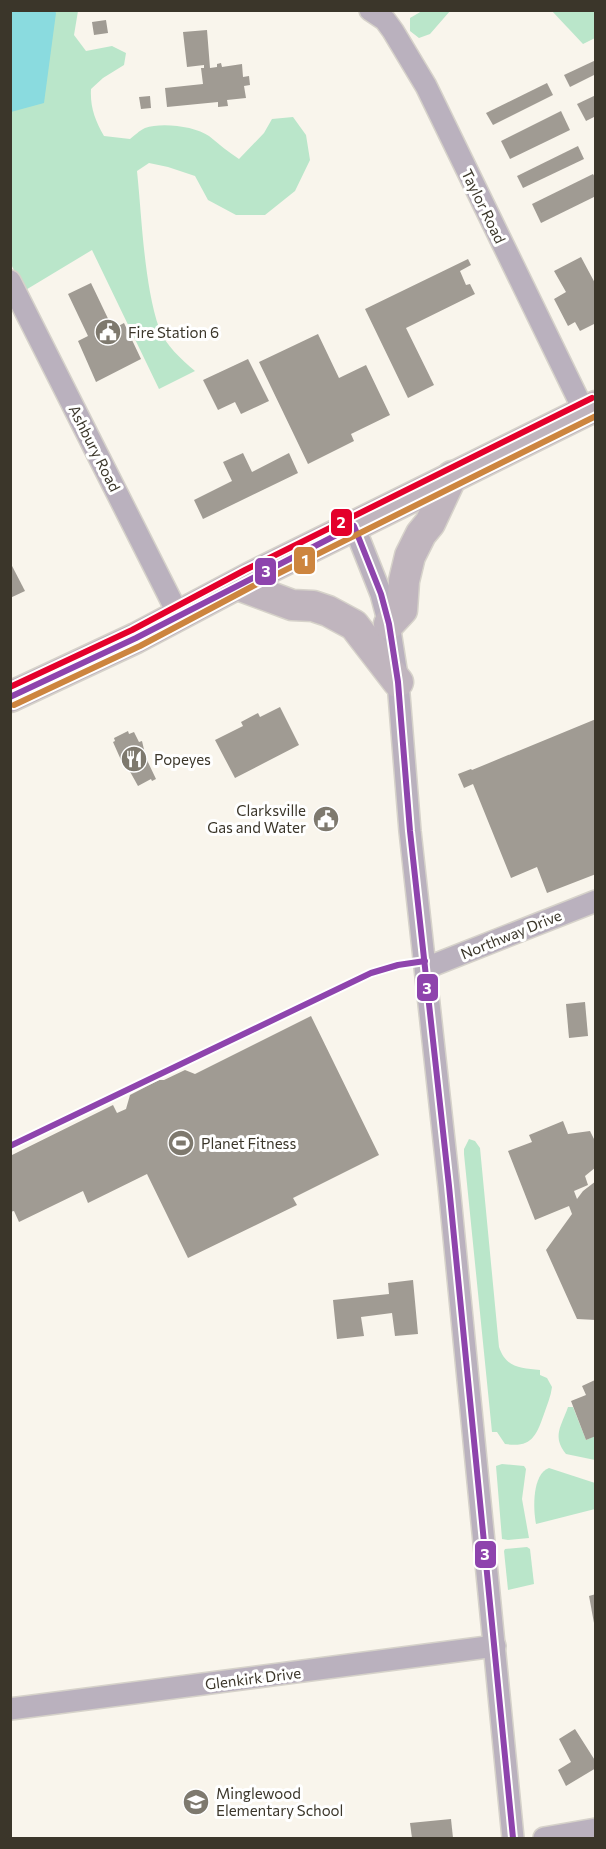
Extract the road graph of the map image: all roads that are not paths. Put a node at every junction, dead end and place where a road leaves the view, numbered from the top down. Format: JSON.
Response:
{"nodes":[{"id":1,"x":370,"y":10,"type":"edge"},
{"id":2,"x":10,"y":281,"type":"edge"},
{"id":3,"x":16,"y":305,"type":"edge"},
{"id":4,"x":590,"y":408,"type":"edge"},
{"id":5,"x":452,"y":476,"type":"junction"},
{"id":6,"x":354,"y":526,"type":"junction"},
{"id":7,"x":238,"y":585,"type":"junction"},
{"id":8,"x":179,"y":616,"type":"junction"},
{"id":9,"x":389,"y":624,"type":"junction"},
{"id":10,"x":398,"y":682,"type":"junction"},
{"id":11,"x":10,"y":697,"type":"edge"},
{"id":12,"x":596,"y":901,"type":"edge"},
{"id":13,"x":426,"y":968,"type":"junction"},
{"id":14,"x":495,"y":1646,"type":"junction"},
{"id":15,"x":10,"y":1709,"type":"edge"},
{"id":16,"x":596,"y":1829,"type":"edge"},
{"id":17,"x":513,"y":1839,"type":"edge"},
{"id":18,"x":544,"y":1839,"type":"edge"}],
"edges":[{"from":1,"to":4,"type":"street","name":"Taylor Road"},
{"from":2,"to":3,"type":"street","name":"Ashbury Road"},
{"from":3,"to":8,"type":"street","name":"Ashbury Road"},
{"from":4,"to":5,"type":"highway"},
{"from":5,"to":6,"type":"highway"},
{"from":5,"to":9,"type":"highway"},
{"from":6,"to":7,"type":"highway"},
{"from":6,"to":9,"type":"street"},
{"from":7,"to":8,"type":"highway"},
{"from":7,"to":10,"type":"highway"},
{"from":8,"to":11,"type":"highway"},
{"from":9,"to":10,"type":"street"},
{"from":10,"to":13,"type":"street"},
{"from":12,"to":13,"type":"street","name":"Northway Drive"},
{"from":13,"to":14,"type":"street"},
{"from":14,"to":15,"type":"street","name":"Glenkirk Drive"},
{"from":14,"to":17,"type":"street"},
{"from":16,"to":18,"type":"street"}]}
